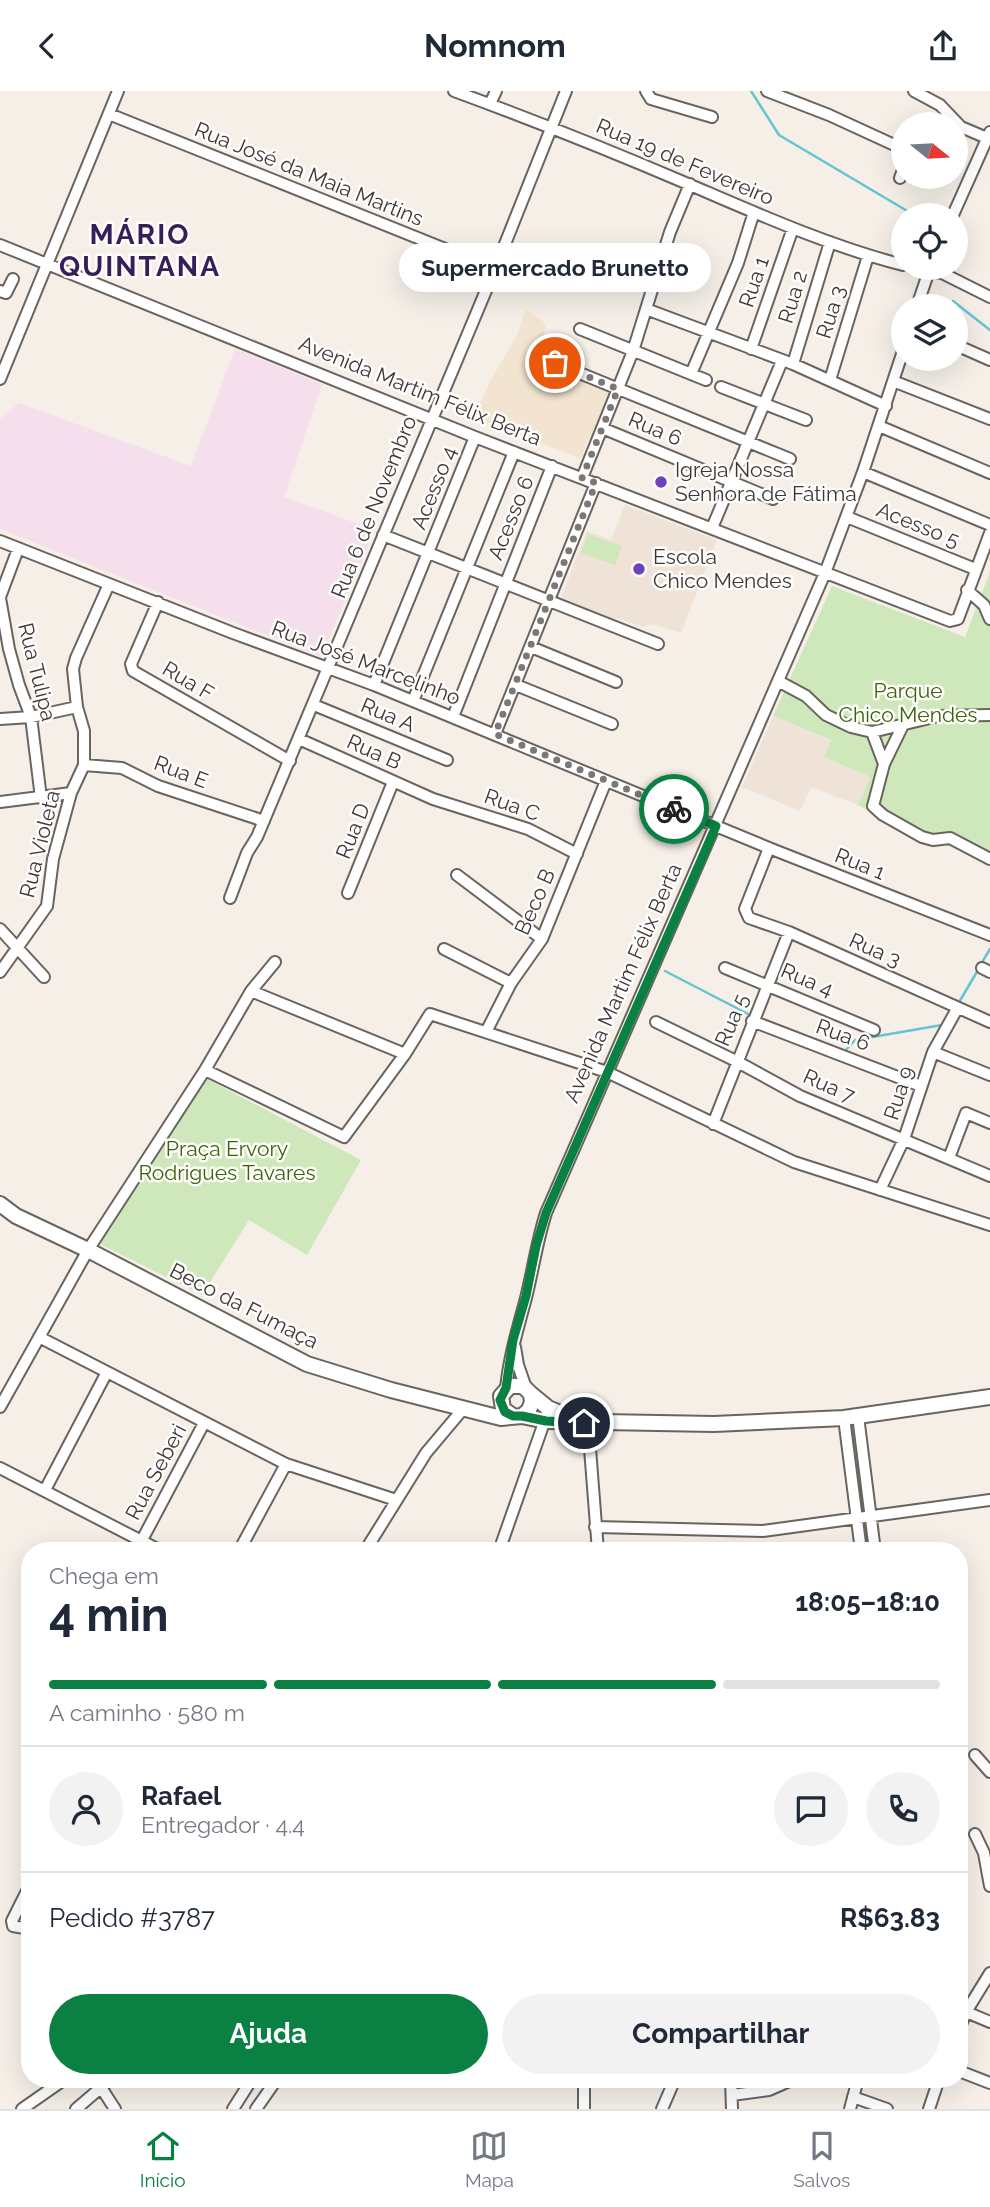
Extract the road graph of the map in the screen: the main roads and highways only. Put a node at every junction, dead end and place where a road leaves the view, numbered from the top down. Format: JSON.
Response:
{"nodes":[{"id":1,"x":0,"y":1204,"type":"edge"},
{"id":2,"x":529,"y":1391,"type":"junction"},
{"id":3,"x":503,"y":1394,"type":"junction"},
{"id":4,"x":990,"y":1397,"type":"edge"},
{"id":5,"x":466,"y":1410,"type":"junction"},
{"id":6,"x":547,"y":1415,"type":"junction"},
{"id":7,"x":517,"y":1416,"type":"junction"}],
"edges":[{"from":1,"to":5,"type":"main road","name":"Beco da Fumaça"},
{"from":2,"to":3,"type":"main road"},
{"from":2,"to":6,"type":"main road"},
{"from":2,"to":7,"type":"main road"},
{"from":3,"to":5,"type":"main road"},
{"from":3,"to":7,"type":"main road"},
{"from":4,"to":6,"type":"main road"},
{"from":5,"to":7,"type":"main road","name":"Beco da Fumaça"},
{"from":6,"to":7,"type":"main road"}]}
